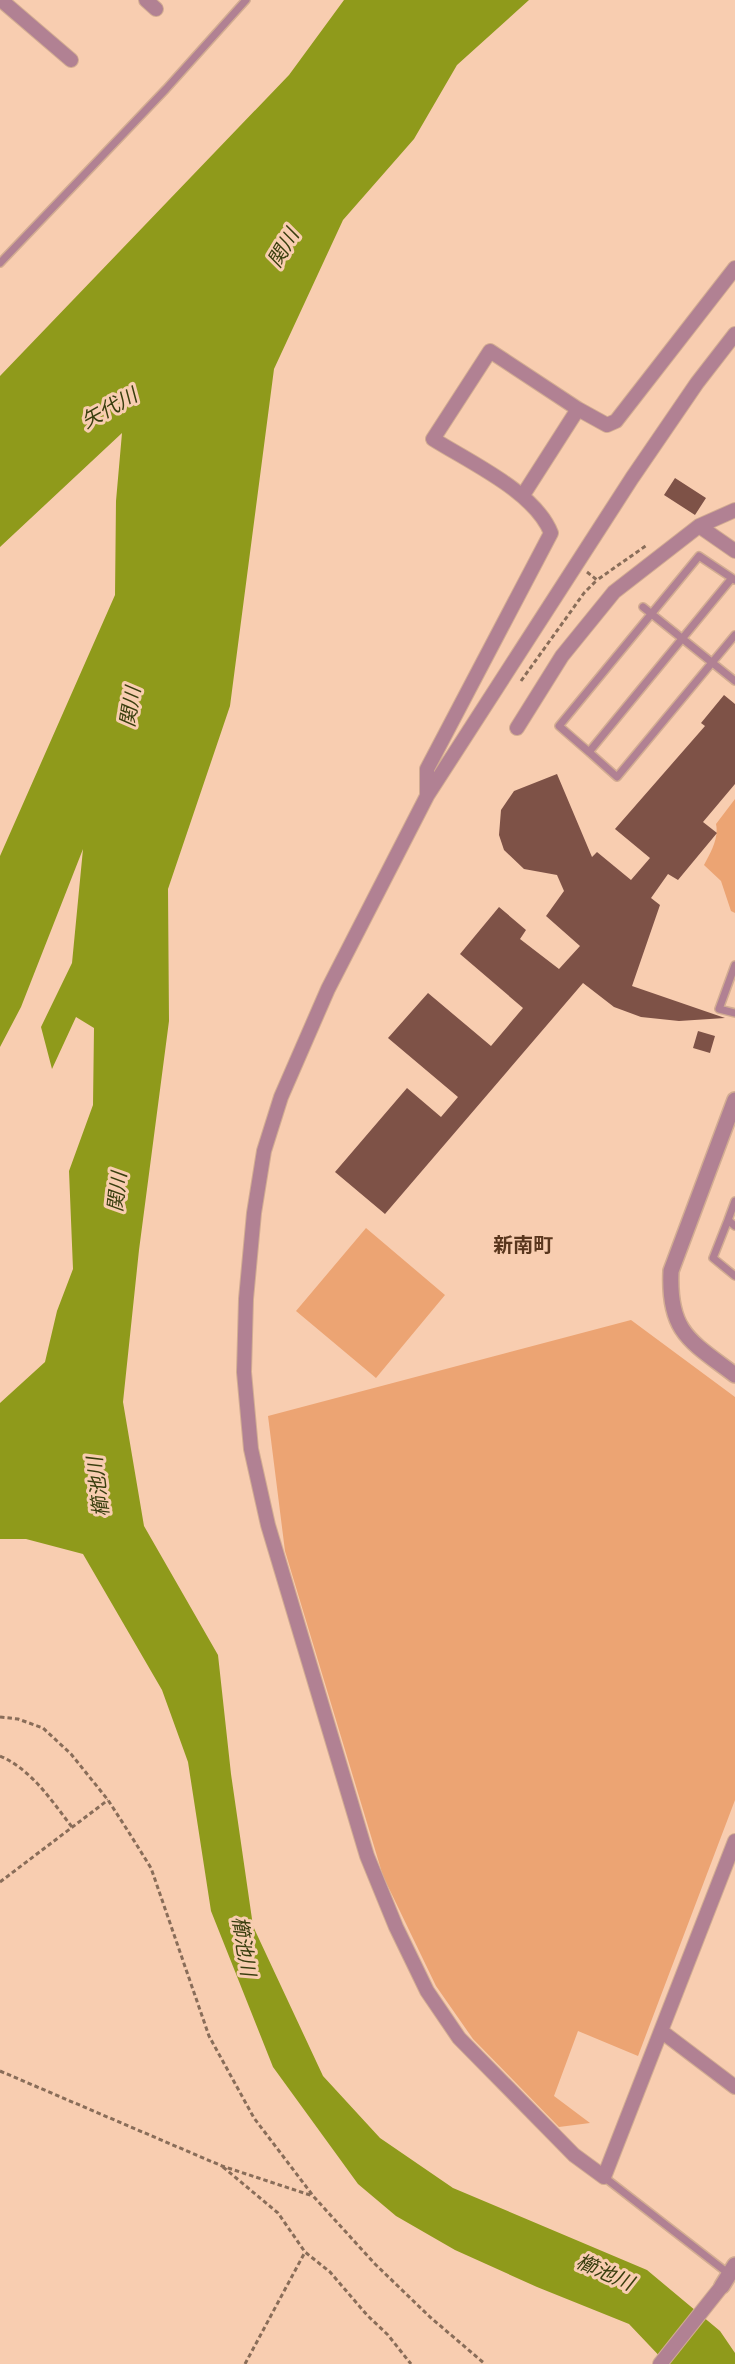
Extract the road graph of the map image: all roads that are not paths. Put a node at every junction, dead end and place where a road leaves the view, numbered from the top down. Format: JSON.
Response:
{"nodes":[{"id":1,"x":1,"y":0,"type":"edge"},
{"id":2,"x":246,"y":0,"type":"edge"},
{"id":3,"x":71,"y":60,"type":"dead end"},
{"id":4,"x":0,"y":263,"type":"edge"},
{"id":5,"x":735,"y":268,"type":"edge"},
{"id":6,"x":735,"y":334,"type":"edge"},
{"id":7,"x":578,"y":409,"type":"junction"},
{"id":8,"x":523,"y":495,"type":"junction"},
{"id":9,"x":735,"y":510,"type":"edge"},
{"id":10,"x":699,"y":526,"type":"junction"},
{"id":11,"x":735,"y":551,"type":"edge"},
{"id":12,"x":733,"y":579,"type":"edge"},
{"id":13,"x":643,"y":607,"type":"dead end"},
{"id":14,"x":651,"y":614,"type":"junction"},
{"id":15,"x":735,"y":635,"type":"edge"},
{"id":16,"x":681,"y":638,"type":"junction"},
{"id":17,"x":712,"y":663,"type":"junction"},
{"id":18,"x":735,"y":681,"type":"edge"},
{"id":19,"x":517,"y":728,"type":"dead end"},
{"id":20,"x":589,"y":752,"type":"junction"},
{"id":21,"x":428,"y":796,"type":"junction"},
{"id":22,"x":735,"y":965,"type":"edge"},
{"id":23,"x":735,"y":1013,"type":"edge"},
{"id":24,"x":735,"y":1100,"type":"edge"},
{"id":25,"x":735,"y":1201,"type":"edge"},
{"id":26,"x":728,"y":1220,"type":"junction"},
{"id":27,"x":735,"y":1226,"type":"edge"},
{"id":28,"x":735,"y":1276,"type":"edge"},
{"id":29,"x":735,"y":1375,"type":"edge"},
{"id":30,"x":735,"y":1841,"type":"edge"},
{"id":31,"x":661,"y":2031,"type":"junction"},
{"id":32,"x":735,"y":2087,"type":"edge"},
{"id":33,"x":604,"y":2177,"type":"junction"},
{"id":34,"x":728,"y":2275,"type":"edge"},
{"id":35,"x":660,"y":2364,"type":"edge"}],
"edges":[{"from":1,"to":3,"type":"street"},
{"from":2,"to":4,"type":"lane"},
{"from":5,"to":7,"type":"street"},
{"from":6,"to":21,"type":"street"},
{"from":7,"to":8,"type":"street"},
{"from":7,"to":8,"type":"street"},
{"from":8,"to":21,"type":"street"},
{"from":9,"to":10,"type":"street"},
{"from":10,"to":11,"type":"street"},
{"from":10,"to":19,"type":"street"},
{"from":12,"to":14,"type":"lane"},
{"from":12,"to":16,"type":"lane"},
{"from":13,"to":14,"type":"lane"},
{"from":14,"to":16,"type":"lane"},
{"from":14,"to":20,"type":"lane"},
{"from":15,"to":17,"type":"lane"},
{"from":16,"to":17,"type":"lane"},
{"from":16,"to":20,"type":"lane"},
{"from":17,"to":18,"type":"lane"},
{"from":17,"to":20,"type":"lane"},
{"from":21,"to":33,"type":"street"},
{"from":22,"to":23,"type":"lane"},
{"from":24,"to":29,"type":"street"},
{"from":25,"to":26,"type":"lane"},
{"from":26,"to":27,"type":"lane"},
{"from":26,"to":28,"type":"lane"},
{"from":30,"to":31,"type":"street"},
{"from":31,"to":32,"type":"street"},
{"from":31,"to":33,"type":"street"},
{"from":33,"to":34,"type":"lane"},
{"from":34,"to":35,"type":"street"}]}
